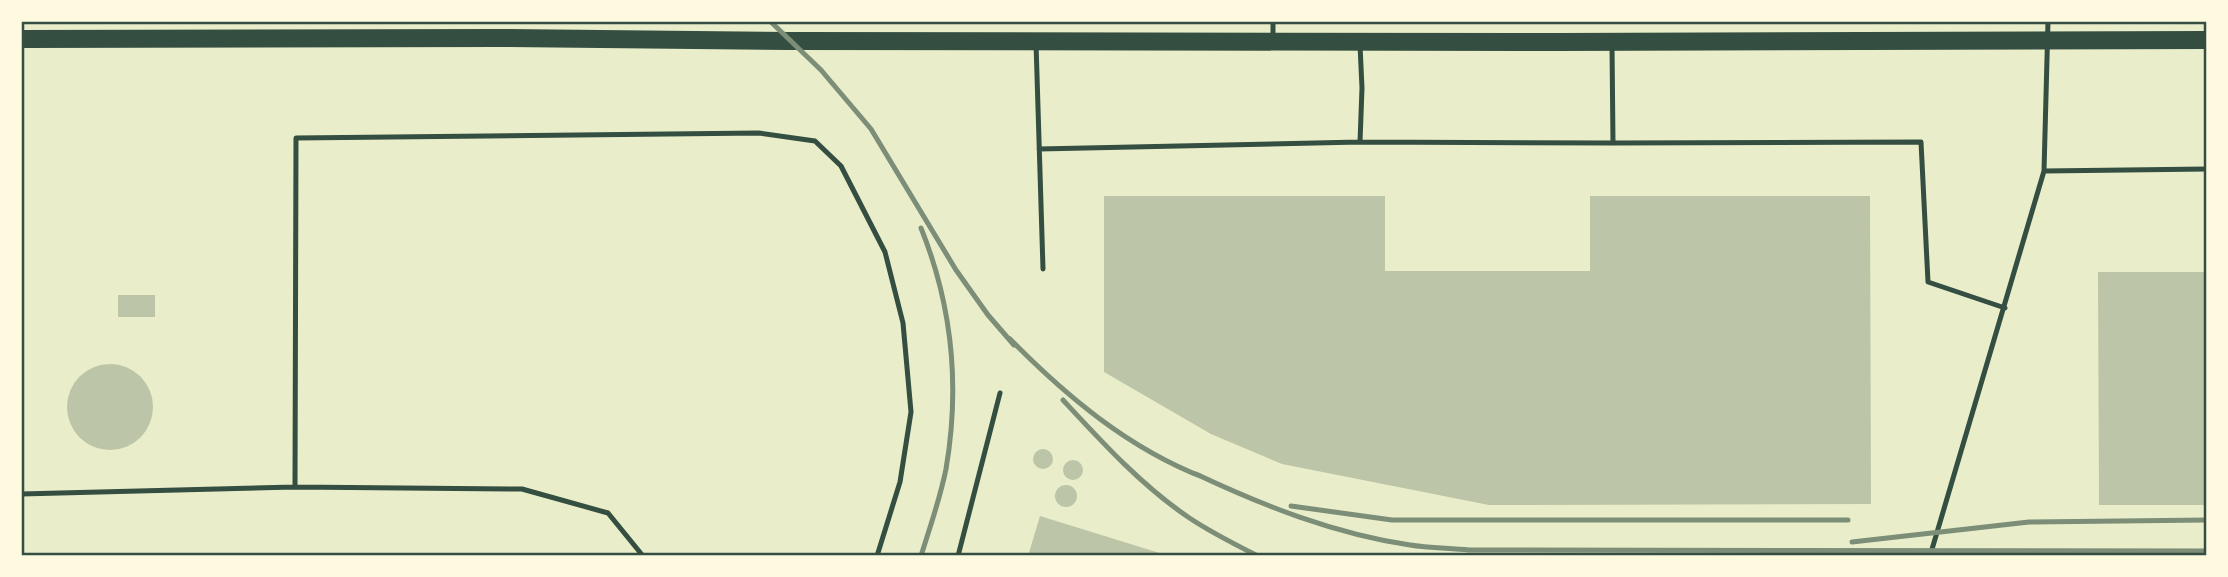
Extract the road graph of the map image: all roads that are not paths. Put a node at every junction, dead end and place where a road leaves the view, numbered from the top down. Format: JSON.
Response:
{"nodes":[{"id":1,"x":1273,"y":21,"type":"edge"},
{"id":2,"x":2048,"y":21,"type":"edge"},
{"id":3,"x":21,"y":39,"type":"edge"},
{"id":4,"x":1036,"y":40,"type":"junction"},
{"id":5,"x":2207,"y":40,"type":"edge"},
{"id":6,"x":1273,"y":41,"type":"junction"},
{"id":7,"x":2047,"y":41,"type":"junction"},
{"id":8,"x":1360,"y":42,"type":"junction"},
{"id":9,"x":1612,"y":42,"type":"junction"},
{"id":10,"x":1360,"y":142,"type":"junction"},
{"id":11,"x":1613,"y":143,"type":"junction"},
{"id":12,"x":1039,"y":149,"type":"junction"},
{"id":13,"x":2207,"y":169,"type":"edge"},
{"id":14,"x":2044,"y":172,"type":"junction"},
{"id":15,"x":1043,"y":269,"type":"dead end"},
{"id":16,"x":2005,"y":308,"type":"junction"},
{"id":17,"x":1000,"y":393,"type":"dead end"},
{"id":18,"x":295,"y":487,"type":"junction"},
{"id":19,"x":21,"y":494,"type":"edge"},
{"id":20,"x":643,"y":556,"type":"edge"},
{"id":21,"x":877,"y":556,"type":"edge"},
{"id":22,"x":958,"y":556,"type":"edge"},
{"id":23,"x":1930,"y":556,"type":"edge"}],
"edges":[{"from":1,"to":6,"type":"lane"},
{"from":2,"to":7,"type":"lane"},
{"from":3,"to":4,"type":"main road"},
{"from":4,"to":6,"type":"main road"},
{"from":4,"to":12,"type":"lane"},
{"from":5,"to":7,"type":"main road"},
{"from":6,"to":8,"type":"main road"},
{"from":7,"to":9,"type":"main road"},
{"from":7,"to":14,"type":"lane"},
{"from":8,"to":9,"type":"main road"},
{"from":8,"to":10,"type":"lane"},
{"from":9,"to":11,"type":"lane"},
{"from":10,"to":11,"type":"lane"},
{"from":10,"to":12,"type":"lane"},
{"from":11,"to":16,"type":"lane"},
{"from":12,"to":15,"type":"lane"},
{"from":13,"to":14,"type":"lane"},
{"from":14,"to":16,"type":"lane"},
{"from":16,"to":23,"type":"lane"},
{"from":17,"to":22,"type":"lane"},
{"from":18,"to":19,"type":"lane"},
{"from":18,"to":20,"type":"lane"},
{"from":18,"to":21,"type":"lane"}]}
